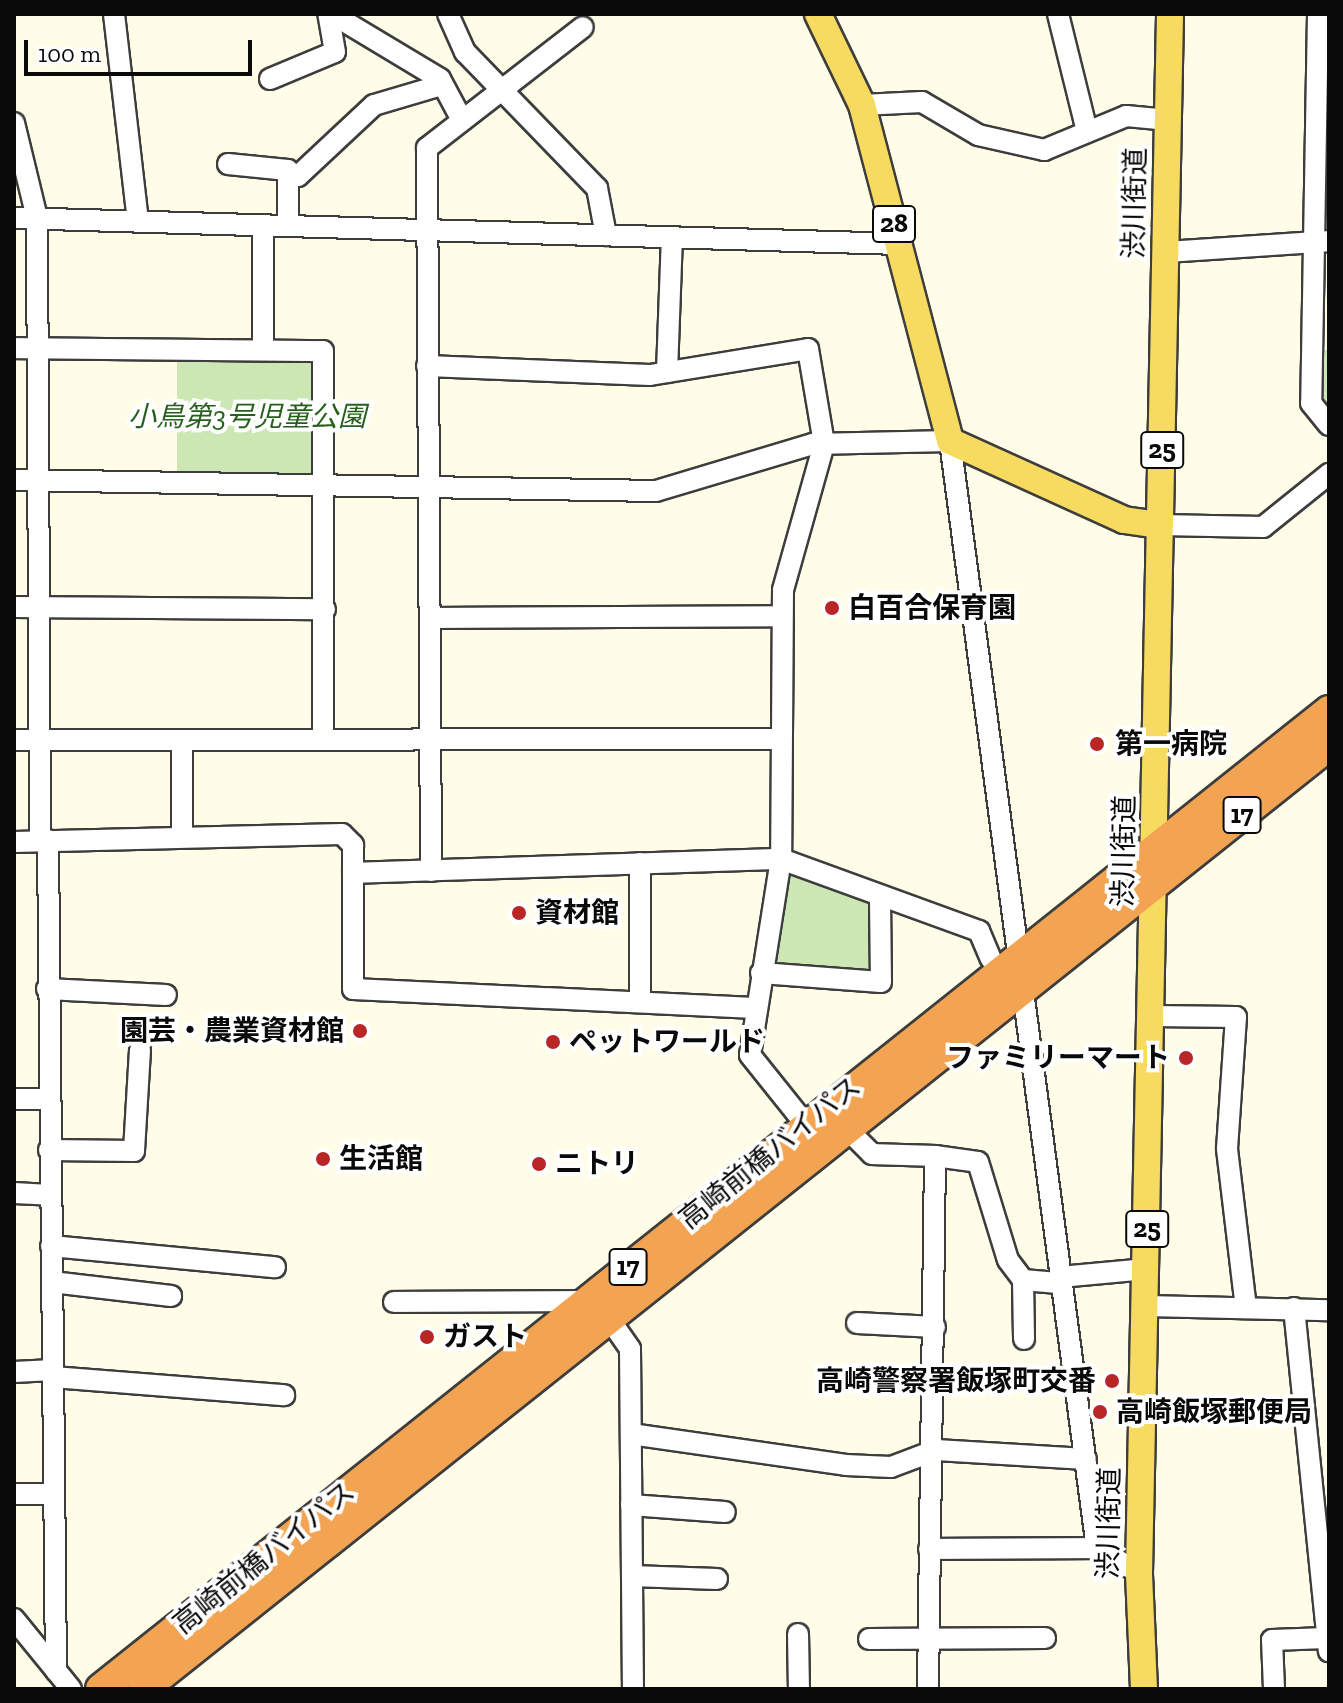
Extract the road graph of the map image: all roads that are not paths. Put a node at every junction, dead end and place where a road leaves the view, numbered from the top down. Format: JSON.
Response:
{"nodes":[{"id":1,"x":114,"y":14,"type":"edge"},
{"id":2,"x":330,"y":14,"type":"edge"},
{"id":3,"x":448,"y":14,"type":"edge"},
{"id":4,"x":818,"y":14,"type":"edge"},
{"id":5,"x":1058,"y":14,"type":"edge"},
{"id":6,"x":1170,"y":14,"type":"edge"},
{"id":7,"x":1318,"y":14,"type":"edge"},
{"id":8,"x":583,"y":27,"type":"dead end"},
{"id":9,"x":270,"y":79,"type":"dead end"},
{"id":10,"x":438,"y":86,"type":"junction"},
{"id":11,"x":501,"y":90,"type":"junction"},
{"id":12,"x":862,"y":105,"type":"junction"},
{"id":13,"x":462,"y":120,"type":"junction"},
{"id":14,"x":1169,"y":120,"type":"junction"},
{"id":15,"x":14,"y":123,"type":"edge"},
{"id":16,"x":1323,"y":123,"type":"edge"},
{"id":17,"x":1086,"y":127,"type":"junction"},
{"id":18,"x":228,"y":164,"type":"dead end"},
{"id":19,"x":288,"y":175,"type":"junction"},
{"id":20,"x":14,"y":218,"type":"edge"},
{"id":21,"x":37,"y":218,"type":"junction"},
{"id":22,"x":138,"y":221,"type":"junction"},
{"id":23,"x":263,"y":225,"type":"junction"},
{"id":24,"x":288,"y":226,"type":"junction"},
{"id":25,"x":426,"y":230,"type":"junction"},
{"id":26,"x":606,"y":235,"type":"junction"},
{"id":27,"x":672,"y":237,"type":"junction"},
{"id":28,"x":1321,"y":242,"type":"edge"},
{"id":29,"x":899,"y":244,"type":"junction"},
{"id":30,"x":1165,"y":252,"type":"junction"},
{"id":31,"x":14,"y":348,"type":"edge"},
{"id":32,"x":38,"y":348,"type":"junction"},
{"id":33,"x":263,"y":350,"type":"junction"},
{"id":34,"x":427,"y":366,"type":"junction"},
{"id":35,"x":667,"y":372,"type":"junction"},
{"id":36,"x":1329,"y":425,"type":"edge"},
{"id":37,"x":950,"y":441,"type":"junction"},
{"id":38,"x":824,"y":444,"type":"junction"},
{"id":39,"x":1329,"y":474,"type":"edge"},
{"id":40,"x":14,"y":480,"type":"edge"},
{"id":41,"x":38,"y":480,"type":"junction"},
{"id":42,"x":326,"y":487,"type":"junction"},
{"id":43,"x":428,"y":488,"type":"junction"},
{"id":44,"x":1160,"y":525,"type":"junction"},
{"id":45,"x":14,"y":607,"type":"edge"},
{"id":46,"x":39,"y":607,"type":"junction"},
{"id":47,"x":325,"y":609,"type":"junction"},
{"id":48,"x":782,"y":616,"type":"junction"},
{"id":49,"x":431,"y":618,"type":"junction"},
{"id":50,"x":1329,"y":711,"type":"edge"},
{"id":51,"x":781,"y":739,"type":"junction"},
{"id":52,"x":14,"y":740,"type":"edge"},
{"id":53,"x":39,"y":740,"type":"junction"},
{"id":54,"x":182,"y":740,"type":"junction"},
{"id":55,"x":323,"y":740,"type":"junction"},
{"id":56,"x":432,"y":740,"type":"junction"},
{"id":57,"x":1329,"y":745,"type":"edge"},
{"id":58,"x":182,"y":837,"type":"junction"},
{"id":59,"x":44,"y":840,"type":"junction"},
{"id":60,"x":14,"y":842,"type":"edge"},
{"id":61,"x":1157,"y":848,"type":"junction"},
{"id":62,"x":781,"y":859,"type":"junction"},
{"id":63,"x":640,"y":863,"type":"junction"},
{"id":64,"x":431,"y":871,"type":"junction"},
{"id":65,"x":353,"y":873,"type":"junction"},
{"id":66,"x":1155,"y":885,"type":"junction"},
{"id":67,"x":880,"y":897,"type":"junction"},
{"id":68,"x":1004,"y":958,"type":"junction"},
{"id":69,"x":761,"y":973,"type":"junction"},
{"id":70,"x":47,"y":989,"type":"junction"},
{"id":71,"x":1022,"y":991,"type":"junction"},
{"id":72,"x":166,"y":995,"type":"dead end"},
{"id":73,"x":640,"y":1002,"type":"junction"},
{"id":74,"x":755,"y":1008,"type":"junction"},
{"id":75,"x":1152,"y":1016,"type":"junction"},
{"id":76,"x":140,"y":1050,"type":"dead end"},
{"id":77,"x":14,"y":1099,"type":"edge"},
{"id":78,"x":48,"y":1099,"type":"junction"},
{"id":79,"x":806,"y":1125,"type":"junction"},
{"id":80,"x":848,"y":1130,"type":"junction"},
{"id":81,"x":49,"y":1150,"type":"junction"},
{"id":82,"x":935,"y":1156,"type":"junction"},
{"id":83,"x":14,"y":1193,"type":"edge"},
{"id":84,"x":50,"y":1195,"type":"junction"},
{"id":85,"x":51,"y":1246,"type":"junction"},
{"id":86,"x":275,"y":1267,"type":"dead end"},
{"id":87,"x":1147,"y":1269,"type":"junction"},
{"id":88,"x":1023,"y":1280,"type":"junction"},
{"id":89,"x":1060,"y":1280,"type":"junction"},
{"id":90,"x":52,"y":1282,"type":"junction"},
{"id":91,"x":171,"y":1296,"type":"dead end"},
{"id":92,"x":585,"y":1301,"type":"junction"},
{"id":93,"x":394,"y":1302,"type":"dead end"},
{"id":94,"x":1146,"y":1306,"type":"junction"},
{"id":95,"x":1246,"y":1308,"type":"junction"},
{"id":96,"x":1294,"y":1308,"type":"junction"},
{"id":97,"x":1329,"y":1310,"type":"edge"},
{"id":98,"x":610,"y":1320,"type":"junction"},
{"id":99,"x":857,"y":1323,"type":"dead end"},
{"id":100,"x":935,"y":1327,"type":"junction"},
{"id":101,"x":1024,"y":1339,"type":"dead end"},
{"id":102,"x":14,"y":1372,"type":"edge"},
{"id":103,"x":53,"y":1374,"type":"junction"},
{"id":104,"x":284,"y":1395,"type":"dead end"},
{"id":105,"x":631,"y":1434,"type":"junction"},
{"id":106,"x":936,"y":1450,"type":"junction"},
{"id":107,"x":1086,"y":1459,"type":"junction"},
{"id":108,"x":14,"y":1494,"type":"edge"},
{"id":109,"x":54,"y":1494,"type":"junction"},
{"id":110,"x":1323,"y":1501,"type":"edge"},
{"id":111,"x":631,"y":1505,"type":"junction"},
{"id":112,"x":725,"y":1512,"type":"dead end"},
{"id":113,"x":1097,"y":1548,"type":"junction"},
{"id":114,"x":929,"y":1549,"type":"junction"},
{"id":115,"x":1139,"y":1573,"type":"junction"},
{"id":116,"x":632,"y":1576,"type":"junction"},
{"id":117,"x":717,"y":1579,"type":"dead end"},
{"id":118,"x":14,"y":1619,"type":"edge"},
{"id":119,"x":798,"y":1634,"type":"dead end"},
{"id":120,"x":1045,"y":1638,"type":"dead end"},
{"id":121,"x":869,"y":1639,"type":"dead end"},
{"id":122,"x":929,"y":1639,"type":"junction"},
{"id":123,"x":1328,"y":1645,"type":"edge"},
{"id":124,"x":56,"y":1671,"type":"junction"},
{"id":125,"x":71,"y":1689,"type":"edge"},
{"id":126,"x":101,"y":1689,"type":"edge"},
{"id":127,"x":143,"y":1689,"type":"edge"},
{"id":128,"x":633,"y":1689,"type":"edge"},
{"id":129,"x":799,"y":1689,"type":"edge"},
{"id":130,"x":928,"y":1689,"type":"edge"},
{"id":131,"x":1144,"y":1689,"type":"edge"},
{"id":132,"x":1274,"y":1689,"type":"edge"}],
"edges":[{"from":1,"to":22,"type":"street"},
{"from":2,"to":9,"type":"street"},
{"from":2,"to":10,"type":"street"},
{"from":3,"to":11,"type":"street"},
{"from":4,"to":12,"type":"main road","number":"28"},
{"from":5,"to":17,"type":"street"},
{"from":6,"to":14,"type":"main road","name":"渋川街道","number":"25"},
{"from":7,"to":16,"type":"street"},
{"from":8,"to":11,"type":"street"},
{"from":10,"to":13,"type":"street"},
{"from":10,"to":19,"type":"street"},
{"from":11,"to":13,"type":"street"},
{"from":11,"to":26,"type":"street"},
{"from":12,"to":17,"type":"street"},
{"from":12,"to":29,"type":"main road","number":"28"},
{"from":13,"to":25,"type":"street"},
{"from":14,"to":17,"type":"street"},
{"from":14,"to":30,"type":"main road","name":"渋川街道","number":"25"},
{"from":15,"to":21,"type":"street"},
{"from":16,"to":28,"type":"street"},
{"from":18,"to":19,"type":"street"},
{"from":19,"to":24,"type":"street"},
{"from":20,"to":21,"type":"street"},
{"from":21,"to":22,"type":"street"},
{"from":21,"to":32,"type":"street"},
{"from":22,"to":23,"type":"street"},
{"from":23,"to":24,"type":"street"},
{"from":23,"to":33,"type":"street"},
{"from":24,"to":25,"type":"street"},
{"from":25,"to":26,"type":"street"},
{"from":25,"to":34,"type":"street"},
{"from":26,"to":27,"type":"street"},
{"from":27,"to":29,"type":"street"},
{"from":27,"to":35,"type":"street"},
{"from":28,"to":30,"type":"street"},
{"from":28,"to":36,"type":"street"},
{"from":29,"to":37,"type":"main road","number":"28"},
{"from":30,"to":44,"type":"main road","name":"渋川街道","number":"25"},
{"from":31,"to":32,"type":"street"},
{"from":32,"to":33,"type":"street"},
{"from":32,"to":41,"type":"street"},
{"from":33,"to":42,"type":"street"},
{"from":34,"to":35,"type":"street"},
{"from":34,"to":43,"type":"street"},
{"from":35,"to":38,"type":"street"},
{"from":37,"to":38,"type":"street"},
{"from":37,"to":44,"type":"main road"},
{"from":37,"to":68,"type":"street"},
{"from":38,"to":43,"type":"street"},
{"from":38,"to":48,"type":"street"},
{"from":39,"to":44,"type":"street"},
{"from":40,"to":41,"type":"street"},
{"from":41,"to":42,"type":"street"},
{"from":41,"to":46,"type":"street"},
{"from":42,"to":43,"type":"street"},
{"from":42,"to":47,"type":"street"},
{"from":43,"to":49,"type":"street"},
{"from":44,"to":61,"type":"main road","name":"渋川街道","number":"25"},
{"from":45,"to":46,"type":"street"},
{"from":46,"to":47,"type":"street"},
{"from":46,"to":53,"type":"street"},
{"from":47,"to":55,"type":"street"},
{"from":48,"to":49,"type":"street"},
{"from":48,"to":51,"type":"street"},
{"from":49,"to":56,"type":"street"},
{"from":50,"to":61,"type":"highway","name":"高崎前橋バイパス","number":"17"},
{"from":51,"to":56,"type":"street"},
{"from":51,"to":62,"type":"street"},
{"from":52,"to":53,"type":"street"},
{"from":53,"to":54,"type":"street"},
{"from":53,"to":59,"type":"street"},
{"from":54,"to":55,"type":"street"},
{"from":54,"to":58,"type":"street"},
{"from":55,"to":56,"type":"street"},
{"from":56,"to":64,"type":"street"},
{"from":57,"to":66,"type":"highway","name":"高崎前橋バイパス","number":"17"},
{"from":58,"to":59,"type":"street"},
{"from":58,"to":65,"type":"street"},
{"from":59,"to":60,"type":"street"},
{"from":59,"to":70,"type":"street"},
{"from":61,"to":66,"type":"main road","name":"渋川街道","number":"25"},
{"from":61,"to":68,"type":"highway","name":"高崎前橋バイパス","number":"17"},
{"from":62,"to":63,"type":"street"},
{"from":62,"to":67,"type":"street"},
{"from":62,"to":69,"type":"street"},
{"from":63,"to":64,"type":"street"},
{"from":63,"to":73,"type":"street"},
{"from":64,"to":65,"type":"street"},
{"from":65,"to":73,"type":"street"},
{"from":66,"to":71,"type":"highway","name":"高崎前橋バイパス","number":"17"},
{"from":66,"to":75,"type":"main road","name":"渋川街道","number":"25"},
{"from":67,"to":68,"type":"street"},
{"from":67,"to":69,"type":"street"},
{"from":68,"to":71,"type":"street"},
{"from":68,"to":79,"type":"highway","name":"高崎前橋バイパス","number":"17"},
{"from":69,"to":74,"type":"street"},
{"from":70,"to":72,"type":"street"},
{"from":70,"to":78,"type":"street"},
{"from":71,"to":80,"type":"highway","name":"高崎前橋バイパス","number":"17"},
{"from":71,"to":89,"type":"street"},
{"from":73,"to":74,"type":"street"},
{"from":74,"to":79,"type":"street"},
{"from":75,"to":87,"type":"main road","name":"渋川街道","number":"25"},
{"from":75,"to":95,"type":"street"},
{"from":76,"to":81,"type":"street"},
{"from":77,"to":78,"type":"street"},
{"from":78,"to":81,"type":"street"},
{"from":79,"to":92,"type":"highway","name":"高崎前橋バイパス","number":"17"},
{"from":80,"to":82,"type":"street"},
{"from":80,"to":98,"type":"highway","name":"高崎前橋バイパス","number":"17"},
{"from":81,"to":84,"type":"street"},
{"from":82,"to":88,"type":"street"},
{"from":82,"to":100,"type":"street"},
{"from":83,"to":84,"type":"street"},
{"from":84,"to":85,"type":"street"},
{"from":85,"to":86,"type":"street"},
{"from":85,"to":90,"type":"street"},
{"from":87,"to":89,"type":"street"},
{"from":87,"to":94,"type":"main road","name":"渋川街道","number":"25"},
{"from":88,"to":89,"type":"street"},
{"from":88,"to":101,"type":"street"},
{"from":89,"to":107,"type":"street"},
{"from":90,"to":91,"type":"street"},
{"from":90,"to":103,"type":"street"},
{"from":92,"to":93,"type":"street"},
{"from":92,"to":126,"type":"highway","name":"高崎前橋バイパス","number":"17"},
{"from":94,"to":95,"type":"street"},
{"from":94,"to":115,"type":"main road","name":"渋川街道","number":"25"},
{"from":95,"to":96,"type":"street"},
{"from":96,"to":97,"type":"street"},
{"from":96,"to":110,"type":"street"},
{"from":98,"to":105,"type":"street"},
{"from":98,"to":127,"type":"highway","name":"高崎前橋バイパス","number":"17"},
{"from":99,"to":100,"type":"street"},
{"from":100,"to":106,"type":"street"},
{"from":102,"to":103,"type":"street"},
{"from":103,"to":104,"type":"street"},
{"from":103,"to":109,"type":"street"},
{"from":105,"to":106,"type":"street"},
{"from":105,"to":111,"type":"street"},
{"from":106,"to":107,"type":"street"},
{"from":106,"to":114,"type":"street"},
{"from":107,"to":113,"type":"street"},
{"from":108,"to":109,"type":"street"},
{"from":109,"to":124,"type":"street"},
{"from":110,"to":123,"type":"street"},
{"from":111,"to":112,"type":"street"},
{"from":111,"to":116,"type":"street"},
{"from":113,"to":114,"type":"street"},
{"from":113,"to":115,"type":"street"},
{"from":114,"to":122,"type":"street"},
{"from":115,"to":131,"type":"main road","name":"渋川街道","number":"25"},
{"from":116,"to":117,"type":"street"},
{"from":116,"to":128,"type":"street"},
{"from":118,"to":124,"type":"street"},
{"from":119,"to":129,"type":"street"},
{"from":120,"to":122,"type":"street"},
{"from":121,"to":122,"type":"street"},
{"from":122,"to":130,"type":"street"},
{"from":123,"to":132,"type":"street"},
{"from":124,"to":125,"type":"street"}]}
